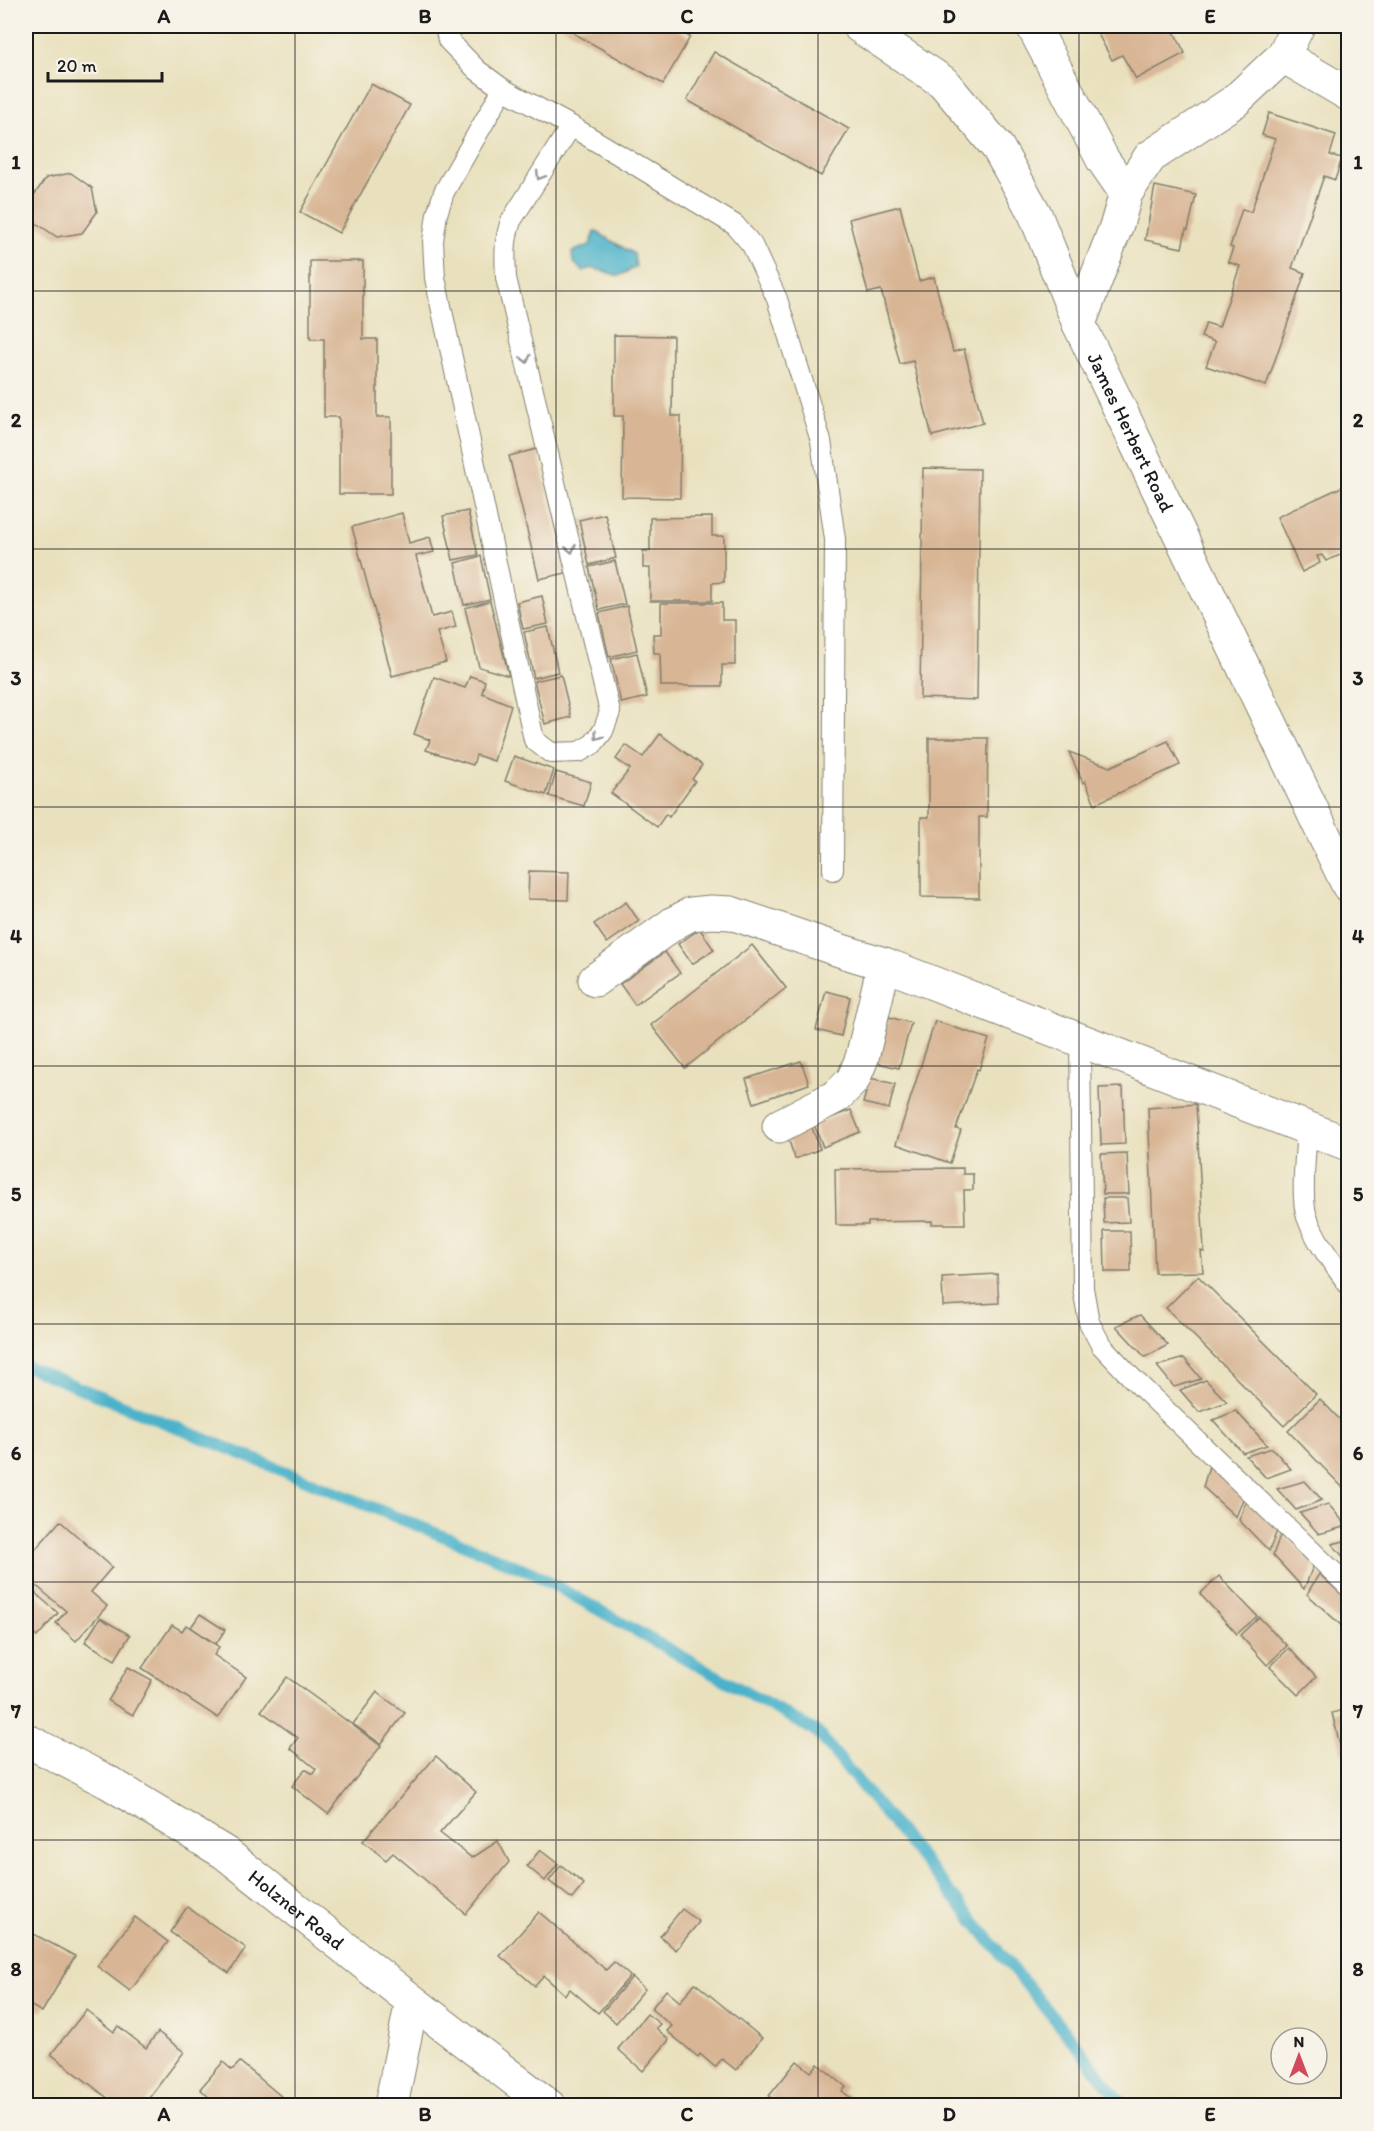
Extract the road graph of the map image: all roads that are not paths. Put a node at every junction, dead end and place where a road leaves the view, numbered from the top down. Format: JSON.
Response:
{"nodes":[{"id":1,"x":445,"y":26,"type":"edge"},
{"id":2,"x":859,"y":26,"type":"edge"},
{"id":3,"x":1033,"y":26,"type":"edge"},
{"id":4,"x":1298,"y":26,"type":"edge"},
{"id":5,"x":1283,"y":56,"type":"junction"},
{"id":6,"x":503,"y":89,"type":"junction"},
{"id":7,"x":1348,"y":94,"type":"edge"},
{"id":8,"x":571,"y":126,"type":"junction"},
{"id":9,"x":1126,"y":193,"type":"junction"},
{"id":10,"x":1079,"y":324,"type":"junction"},
{"id":11,"x":833,"y":870,"type":"dead end"},
{"id":12,"x":1348,"y":885,"type":"edge"},
{"id":13,"x":884,"y":964,"type":"junction"},
{"id":14,"x":596,"y":980,"type":"dead end"},
{"id":15,"x":1080,"y":1041,"type":"junction"},
{"id":16,"x":779,"y":1126,"type":"dead end"},
{"id":17,"x":1308,"y":1129,"type":"junction"},
{"id":18,"x":1348,"y":1144,"type":"edge"},
{"id":19,"x":1348,"y":1284,"type":"edge"},
{"id":20,"x":1348,"y":1586,"type":"edge"},
{"id":21,"x":26,"y":1740,"type":"edge"},
{"id":22,"x":412,"y":2001,"type":"junction"},
{"id":23,"x":391,"y":2106,"type":"edge"},
{"id":24,"x":549,"y":2106,"type":"edge"}],
"edges":[{"from":1,"to":6,"type":"lane"},
{"from":2,"to":10,"type":"street","name":"James Herbert Road"},
{"from":3,"to":9,"type":"street"},
{"from":4,"to":5,"type":"street"},
{"from":5,"to":7,"type":"street"},
{"from":5,"to":9,"type":"street"},
{"from":6,"to":8,"type":"lane"},
{"from":8,"to":6,"type":"lane","one_way":true},
{"from":8,"to":11,"type":"lane"},
{"from":9,"to":10,"type":"street"},
{"from":10,"to":12,"type":"street","name":"James Herbert Road"},
{"from":13,"to":14,"type":"street"},
{"from":13,"to":15,"type":"street"},
{"from":13,"to":16,"type":"street"},
{"from":15,"to":17,"type":"street"},
{"from":15,"to":20,"type":"lane"},
{"from":17,"to":18,"type":"street"},
{"from":17,"to":19,"type":"lane"},
{"from":21,"to":22,"type":"street","name":"Holzner Road"},
{"from":22,"to":23,"type":"street"},
{"from":22,"to":24,"type":"street","name":"Holzner Road"}]}
